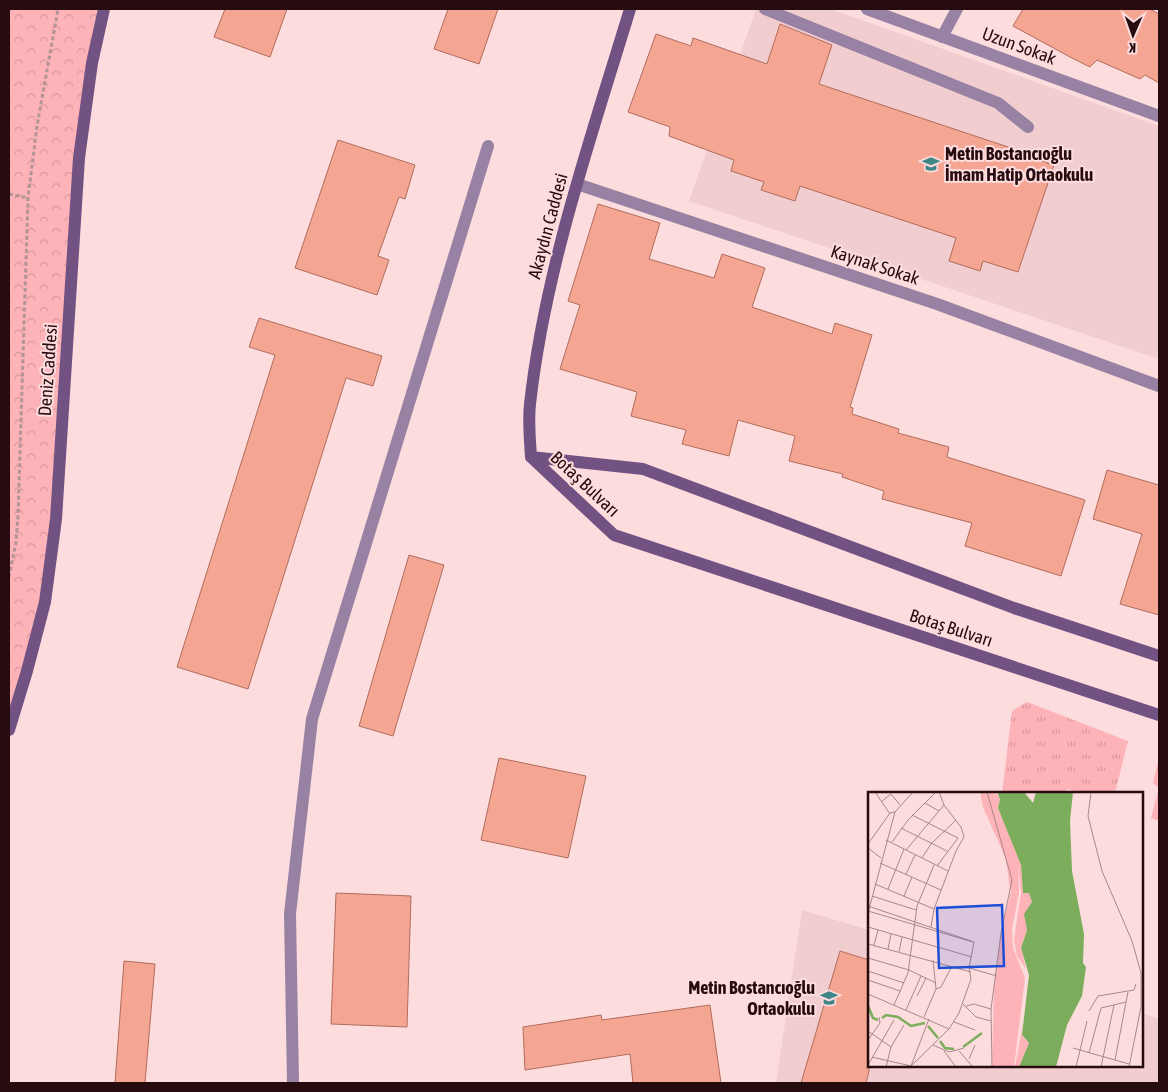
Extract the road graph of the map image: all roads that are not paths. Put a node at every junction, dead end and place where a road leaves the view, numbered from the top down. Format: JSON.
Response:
{"nodes":[{"id":1,"x":104,"y":9,"type":"edge"},
{"id":2,"x":630,"y":9,"type":"edge"},
{"id":3,"x":765,"y":9,"type":"edge"},
{"id":4,"x":867,"y":9,"type":"edge"},
{"id":5,"x":957,"y":9,"type":"edge"},
{"id":6,"x":942,"y":37,"type":"junction"},
{"id":7,"x":1159,"y":116,"type":"edge"},
{"id":8,"x":1028,"y":127,"type":"dead end"},
{"id":9,"x":488,"y":146,"type":"dead end"},
{"id":10,"x":577,"y":184,"type":"junction"},
{"id":11,"x":1159,"y":386,"type":"edge"},
{"id":12,"x":531,"y":457,"type":"junction"},
{"id":13,"x":1159,"y":656,"type":"edge"},
{"id":14,"x":1159,"y":714,"type":"edge"},
{"id":15,"x":9,"y":730,"type":"edge"},
{"id":16,"x":293,"y":1083,"type":"edge"}],
"edges":[{"from":1,"to":15,"type":"street","name":"Deniz Caddesi"},
{"from":2,"to":10,"type":"street","name":"Akaydın Caddesi"},
{"from":3,"to":8,"type":"street"},
{"from":4,"to":6,"type":"street","name":"Uzun Sokak"},
{"from":5,"to":6,"type":"street"},
{"from":6,"to":7,"type":"street","name":"Uzun Sokak"},
{"from":9,"to":16,"type":"street"},
{"from":10,"to":11,"type":"street","name":"Kaynak Sokak"},
{"from":10,"to":12,"type":"street","name":"Akaydın Caddesi"},
{"from":12,"to":13,"type":"street","name":"Botaş Bulvarı"},
{"from":12,"to":14,"type":"street","name":"Botaş Bulvarı"}]}
